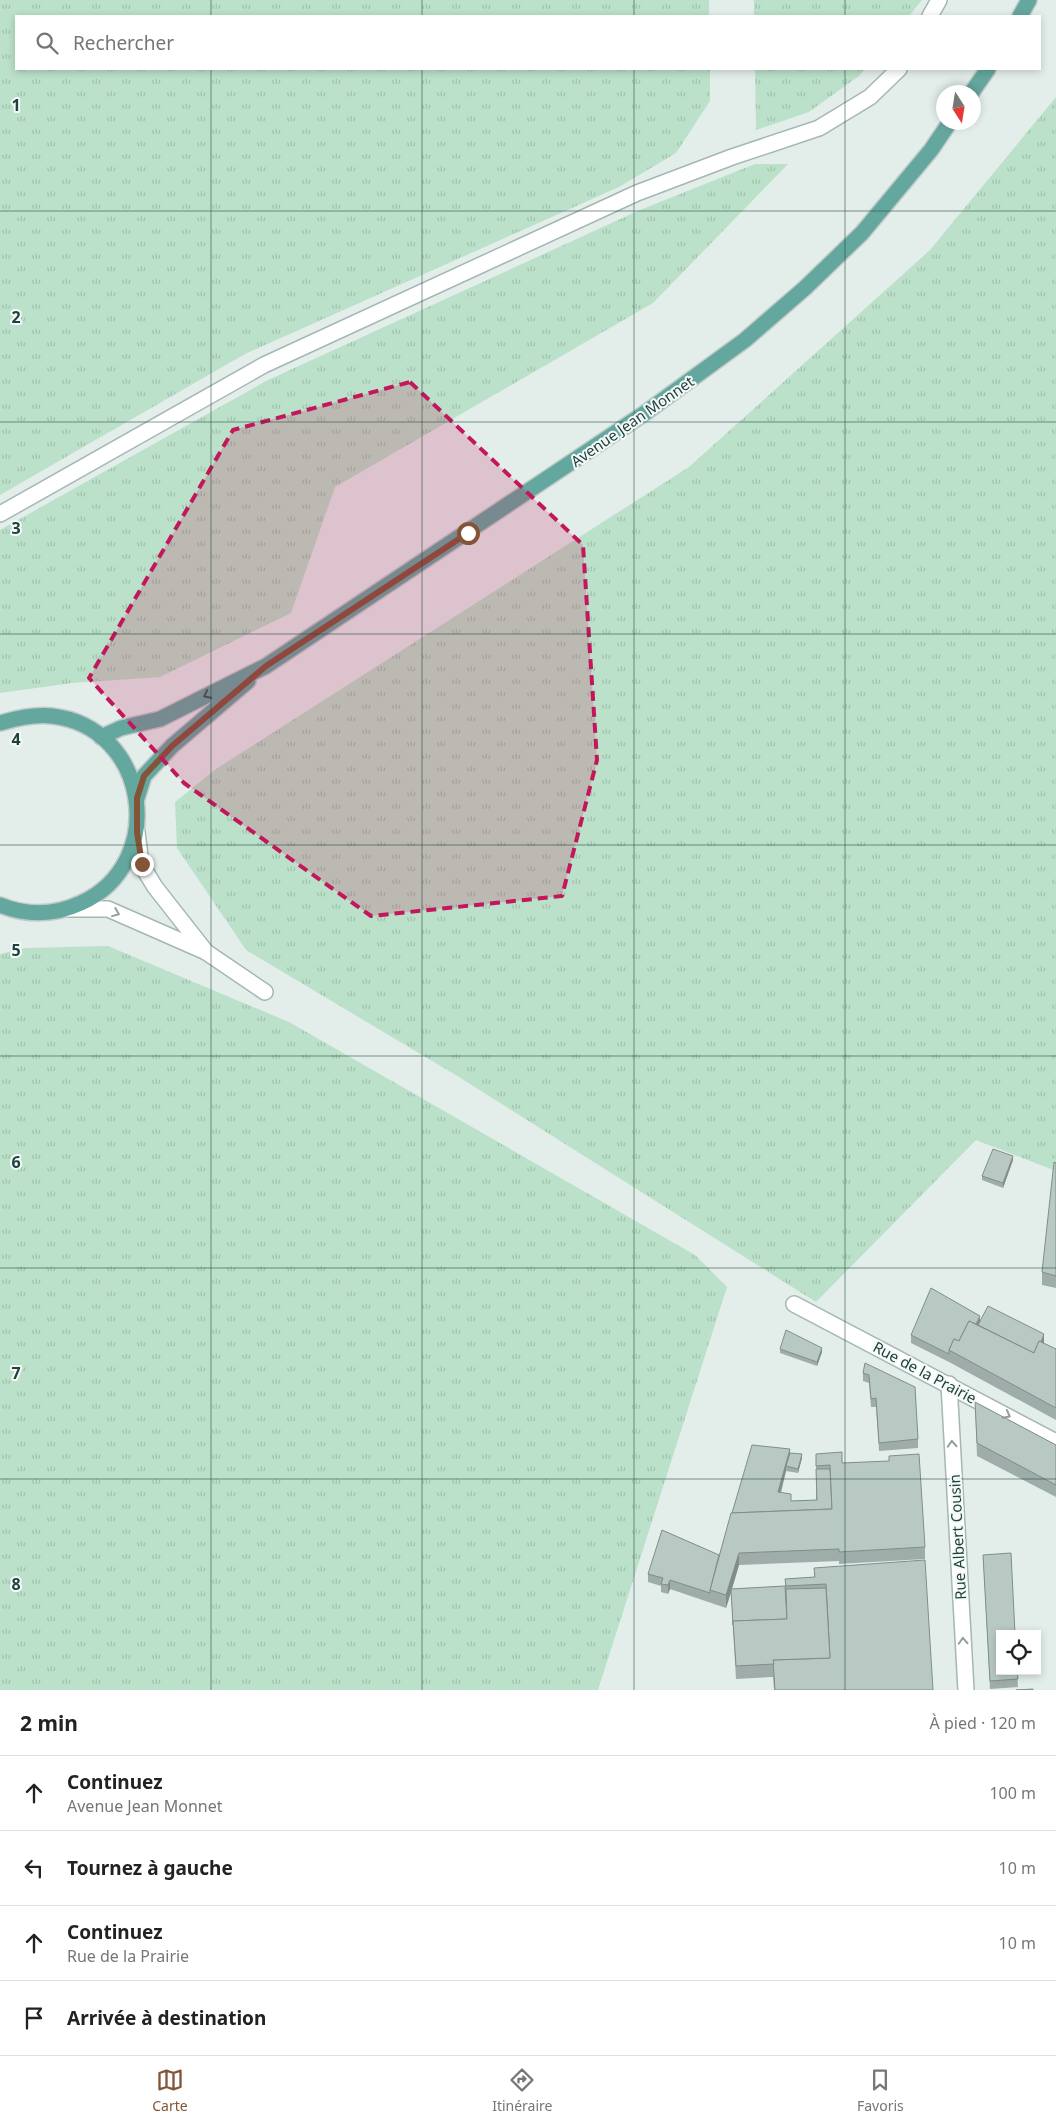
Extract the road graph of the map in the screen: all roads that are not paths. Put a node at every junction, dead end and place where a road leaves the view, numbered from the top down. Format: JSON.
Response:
{"nodes":[{"id":1,"x":939,"y":0,"type":"edge"},
{"id":2,"x":1029,"y":0,"type":"edge"},
{"id":3,"x":931,"y":15,"type":"edge"},
{"id":4,"x":1021,"y":15,"type":"edge"},
{"id":5,"x":898,"y":70,"type":"edge"},
{"id":6,"x":987,"y":70,"type":"edge"},
{"id":7,"x":977,"y":85,"type":"edge"},
{"id":8,"x":945,"y":130,"type":"edge"},
{"id":9,"x":0,"y":514,"type":"edge"},
{"id":10,"x":266,"y":666,"type":"junction"},
{"id":11,"x":0,"y":723,"type":"edge"},
{"id":12,"x":101,"y":737,"type":"junction"},
{"id":13,"x":137,"y":798,"type":"junction"},
{"id":14,"x":137,"y":832,"type":"junction"},
{"id":15,"x":4,"y":909,"type":"edge"},
{"id":16,"x":68,"y":909,"type":"junction"},
{"id":17,"x":206,"y":952,"type":"junction"},
{"id":18,"x":265,"y":992,"type":"dead end"},
{"id":19,"x":794,"y":1304,"type":"dead end"},
{"id":20,"x":948,"y":1384,"type":"junction"},
{"id":21,"x":1056,"y":1442,"type":"edge"},
{"id":22,"x":966,"y":1690,"type":"edge"}],
"edges":[{"from":1,"to":3,"type":"street"},
{"from":2,"to":4,"type":"main road"},
{"from":5,"to":9,"type":"street"},
{"from":6,"to":7,"type":"main road"},
{"from":8,"to":10,"type":"main road","name":"Avenue Jean Monnet"},
{"from":10,"to":12,"type":"main road","name":"Avenue Jean Monnet","one_way":true},
{"from":10,"to":13,"type":"main road","name":"Avenue Jean Monnet"},
{"from":11,"to":12,"type":"main road"},
{"from":12,"to":13,"type":"main road"},
{"from":13,"to":14,"type":"main road"},
{"from":14,"to":16,"type":"main road"},
{"from":14,"to":17,"type":"street"},
{"from":15,"to":16,"type":"main road"},
{"from":16,"to":17,"type":"street","one_way":true},
{"from":17,"to":18,"type":"street"},
{"from":19,"to":20,"type":"street","name":"Rue de la Prairie"},
{"from":20,"to":21,"type":"street","name":"Rue de la Prairie","one_way":true},
{"from":22,"to":20,"type":"street","name":"Rue Albert Cousin","one_way":true}]}
